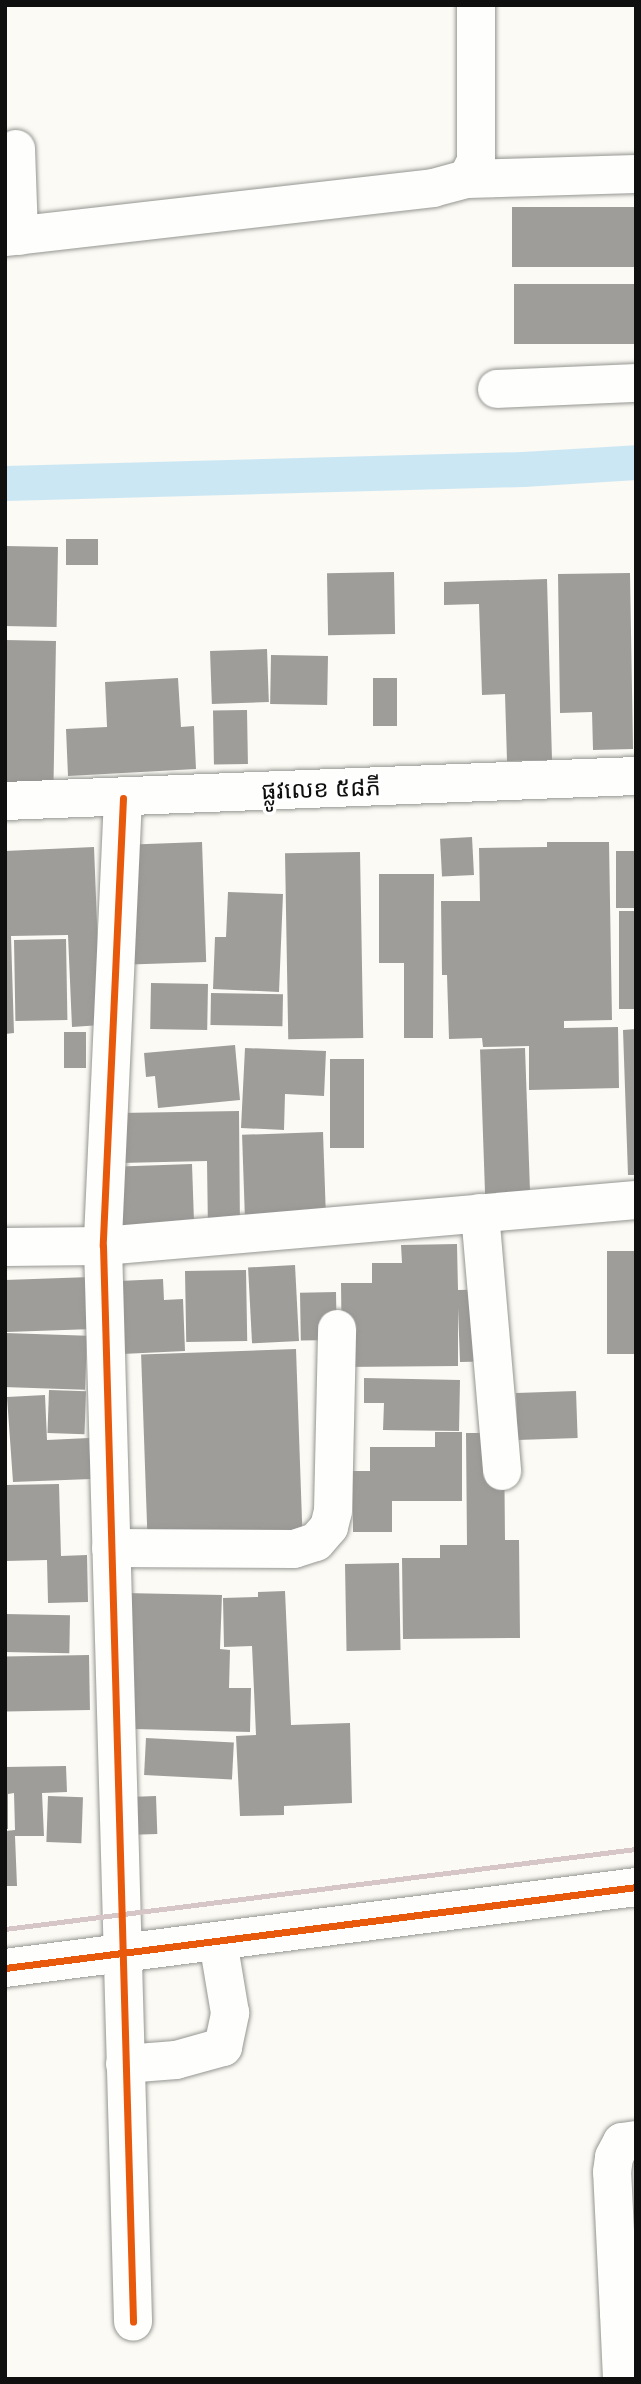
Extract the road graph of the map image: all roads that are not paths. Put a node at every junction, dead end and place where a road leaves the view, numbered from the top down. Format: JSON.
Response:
{"nodes":[{"id":1,"x":476,"y":5,"type":"edge"},
{"id":2,"x":16,"y":149,"type":"dead end"},
{"id":3,"x":636,"y":174,"type":"edge"},
{"id":4,"x":467,"y":179,"type":"junction"},
{"id":5,"x":12,"y":236,"type":"edge"},
{"id":6,"x":636,"y":383,"type":"edge"},
{"id":7,"x":498,"y":389,"type":"dead end"},
{"id":8,"x":636,"y":776,"type":"edge"},
{"id":9,"x":123,"y":797,"type":"junction"},
{"id":10,"x":5,"y":801,"type":"edge"},
{"id":11,"x":636,"y":1200,"type":"edge"},
{"id":12,"x":480,"y":1213,"type":"junction"},
{"id":13,"x":103,"y":1246,"type":"junction"},
{"id":14,"x":5,"y":1247,"type":"edge"},
{"id":15,"x":337,"y":1329,"type":"dead end"},
{"id":16,"x":502,"y":1471,"type":"dead end"},
{"id":17,"x":111,"y":1548,"type":"junction"},
{"id":18,"x":636,"y":1887,"type":"edge"},
{"id":19,"x":218,"y":1941,"type":"junction"},
{"id":20,"x":122,"y":1953,"type":"junction"},
{"id":21,"x":5,"y":1968,"type":"edge"},
{"id":22,"x":125,"y":2064,"type":"junction"},
{"id":23,"x":636,"y":2140,"type":"edge"},
{"id":24,"x":627,"y":2313,"type":"edge"},
{"id":25,"x":132,"y":2322,"type":"dead end"},
{"id":26,"x":622,"y":2379,"type":"edge"}],
"edges":[{"from":1,"to":4,"type":"street"},
{"from":2,"to":5,"type":"street"},
{"from":3,"to":4,"type":"street"},
{"from":4,"to":5,"type":"street"},
{"from":6,"to":7,"type":"street"},
{"from":8,"to":9,"type":"street","name":"ផ្លូវលេខ ៥៨ភី"},
{"from":9,"to":10,"type":"street","name":"ផ្លូវលេខ ៥៨ភី"},
{"from":9,"to":13,"type":"street"},
{"from":11,"to":12,"type":"street"},
{"from":12,"to":13,"type":"street"},
{"from":12,"to":16,"type":"street"},
{"from":13,"to":14,"type":"street"},
{"from":13,"to":17,"type":"street"},
{"from":15,"to":17,"type":"street"},
{"from":17,"to":20,"type":"street"},
{"from":18,"to":19,"type":"street"},
{"from":19,"to":20,"type":"street"},
{"from":19,"to":22,"type":"street"},
{"from":20,"to":21,"type":"street"},
{"from":20,"to":22,"type":"street"},
{"from":22,"to":25,"type":"street"},
{"from":23,"to":24,"type":"street"},
{"from":24,"to":26,"type":"street"}]}
